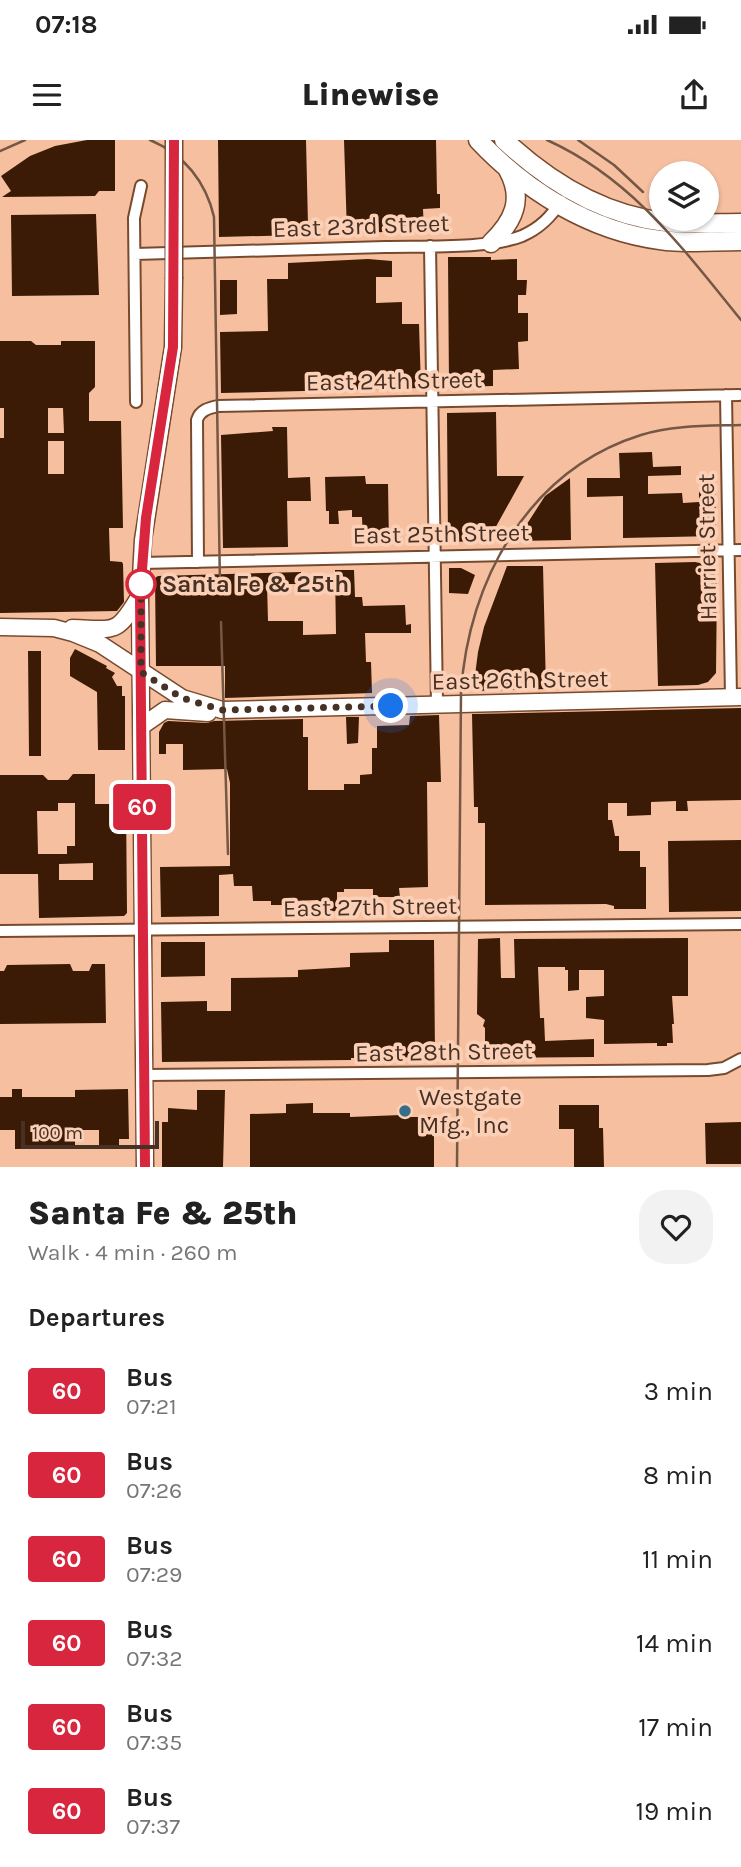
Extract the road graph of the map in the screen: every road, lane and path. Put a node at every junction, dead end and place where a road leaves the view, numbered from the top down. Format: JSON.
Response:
{"nodes":[{"id":1,"x":174,"y":140,"type":"edge"},
{"id":2,"x":478,"y":140,"type":"edge"},
{"id":3,"x":504,"y":140,"type":"edge"},
{"id":4,"x":508,"y":170,"type":"junction"},
{"id":5,"x":141,"y":186,"type":"dead end"},
{"id":6,"x":563,"y":197,"type":"junction"},
{"id":7,"x":741,"y":223,"type":"edge"},
{"id":8,"x":741,"y":241,"type":"edge"},
{"id":9,"x":491,"y":243,"type":"junction"},
{"id":10,"x":430,"y":246,"type":"junction"},
{"id":11,"x":135,"y":254,"type":"junction"},
{"id":12,"x":726,"y":395,"type":"junction"},
{"id":13,"x":739,"y":395,"type":"dead end"},
{"id":14,"x":432,"y":400,"type":"junction"},
{"id":15,"x":136,"y":402,"type":"dead end"},
{"id":16,"x":729,"y":550,"type":"junction"},
{"id":17,"x":741,"y":550,"type":"edge"},
{"id":18,"x":435,"y":556,"type":"junction"},
{"id":19,"x":198,"y":562,"type":"junction"},
{"id":20,"x":141,"y":563,"type":"junction"},
{"id":21,"x":140,"y":595,"type":"junction"},
{"id":22,"x":0,"y":627,"type":"edge"},
{"id":23,"x":54,"y":628,"type":"junction"},
{"id":24,"x":141,"y":672,"type":"junction"},
{"id":25,"x":736,"y":697,"type":"edge"},
{"id":26,"x":437,"y":705,"type":"junction"},
{"id":27,"x":239,"y":710,"type":"junction"},
{"id":28,"x":142,"y":726,"type":"junction"},
{"id":29,"x":741,"y":924,"type":"edge"},
{"id":30,"x":0,"y":931,"type":"edge"},
{"id":31,"x":143,"y":931,"type":"junction"},
{"id":32,"x":741,"y":1059,"type":"edge"},
{"id":33,"x":145,"y":1075,"type":"junction"},
{"id":34,"x":145,"y":1167,"type":"edge"}],
"edges":[{"from":1,"to":20,"type":"main road","bridge":true},
{"from":2,"to":4,"type":"main road"},
{"from":3,"to":6,"type":"main road"},
{"from":4,"to":6,"type":"main road"},
{"from":4,"to":9,"type":"main road"},
{"from":5,"to":11,"type":"street"},
{"from":6,"to":7,"type":"main road"},
{"from":6,"to":8,"type":"main road"},
{"from":6,"to":9,"type":"street","name":"East 23rd Street"},
{"from":9,"to":10,"type":"street","name":"East 23rd Street"},
{"from":10,"to":11,"type":"street","name":"East 23rd Street"},
{"from":10,"to":14,"type":"street"},
{"from":11,"to":15,"type":"street"},
{"from":12,"to":13,"type":"street","name":"East 24th Street"},
{"from":12,"to":14,"type":"street","name":"East 24th Street"},
{"from":12,"to":16,"type":"street","name":"Harriet Street"},
{"from":14,"to":18,"type":"street"},
{"from":14,"to":19,"type":"street","name":"East 24th Street"},
{"from":16,"to":17,"type":"street","name":"East 25th Street"},
{"from":16,"to":18,"type":"street","name":"East 25th Street"},
{"from":16,"to":25,"type":"street","name":"Harriet Street"},
{"from":18,"to":19,"type":"street","name":"East 25th Street"},
{"from":18,"to":26,"type":"street"},
{"from":19,"to":20,"type":"street","name":"East 25th Street"},
{"from":20,"to":21,"type":"main road"},
{"from":21,"to":23,"type":"main road"},
{"from":21,"to":24,"type":"main road"},
{"from":22,"to":23,"type":"main road"},
{"from":23,"to":24,"type":"main road"},
{"from":24,"to":27,"type":"main road","name":"East 26th Street"},
{"from":24,"to":28,"type":"main road"},
{"from":25,"to":26,"type":"main road","name":"East 26th Street"},
{"from":26,"to":27,"type":"main road","name":"East 26th Street"},
{"from":27,"to":28,"type":"main road"},
{"from":28,"to":31,"type":"main road"},
{"from":29,"to":31,"type":"street","name":"East 27th Street"},
{"from":30,"to":31,"type":"street","name":"East 27th Street"},
{"from":31,"to":33,"type":"main road"},
{"from":32,"to":33,"type":"street","name":"East 28th Street"},
{"from":33,"to":34,"type":"main road"}]}
